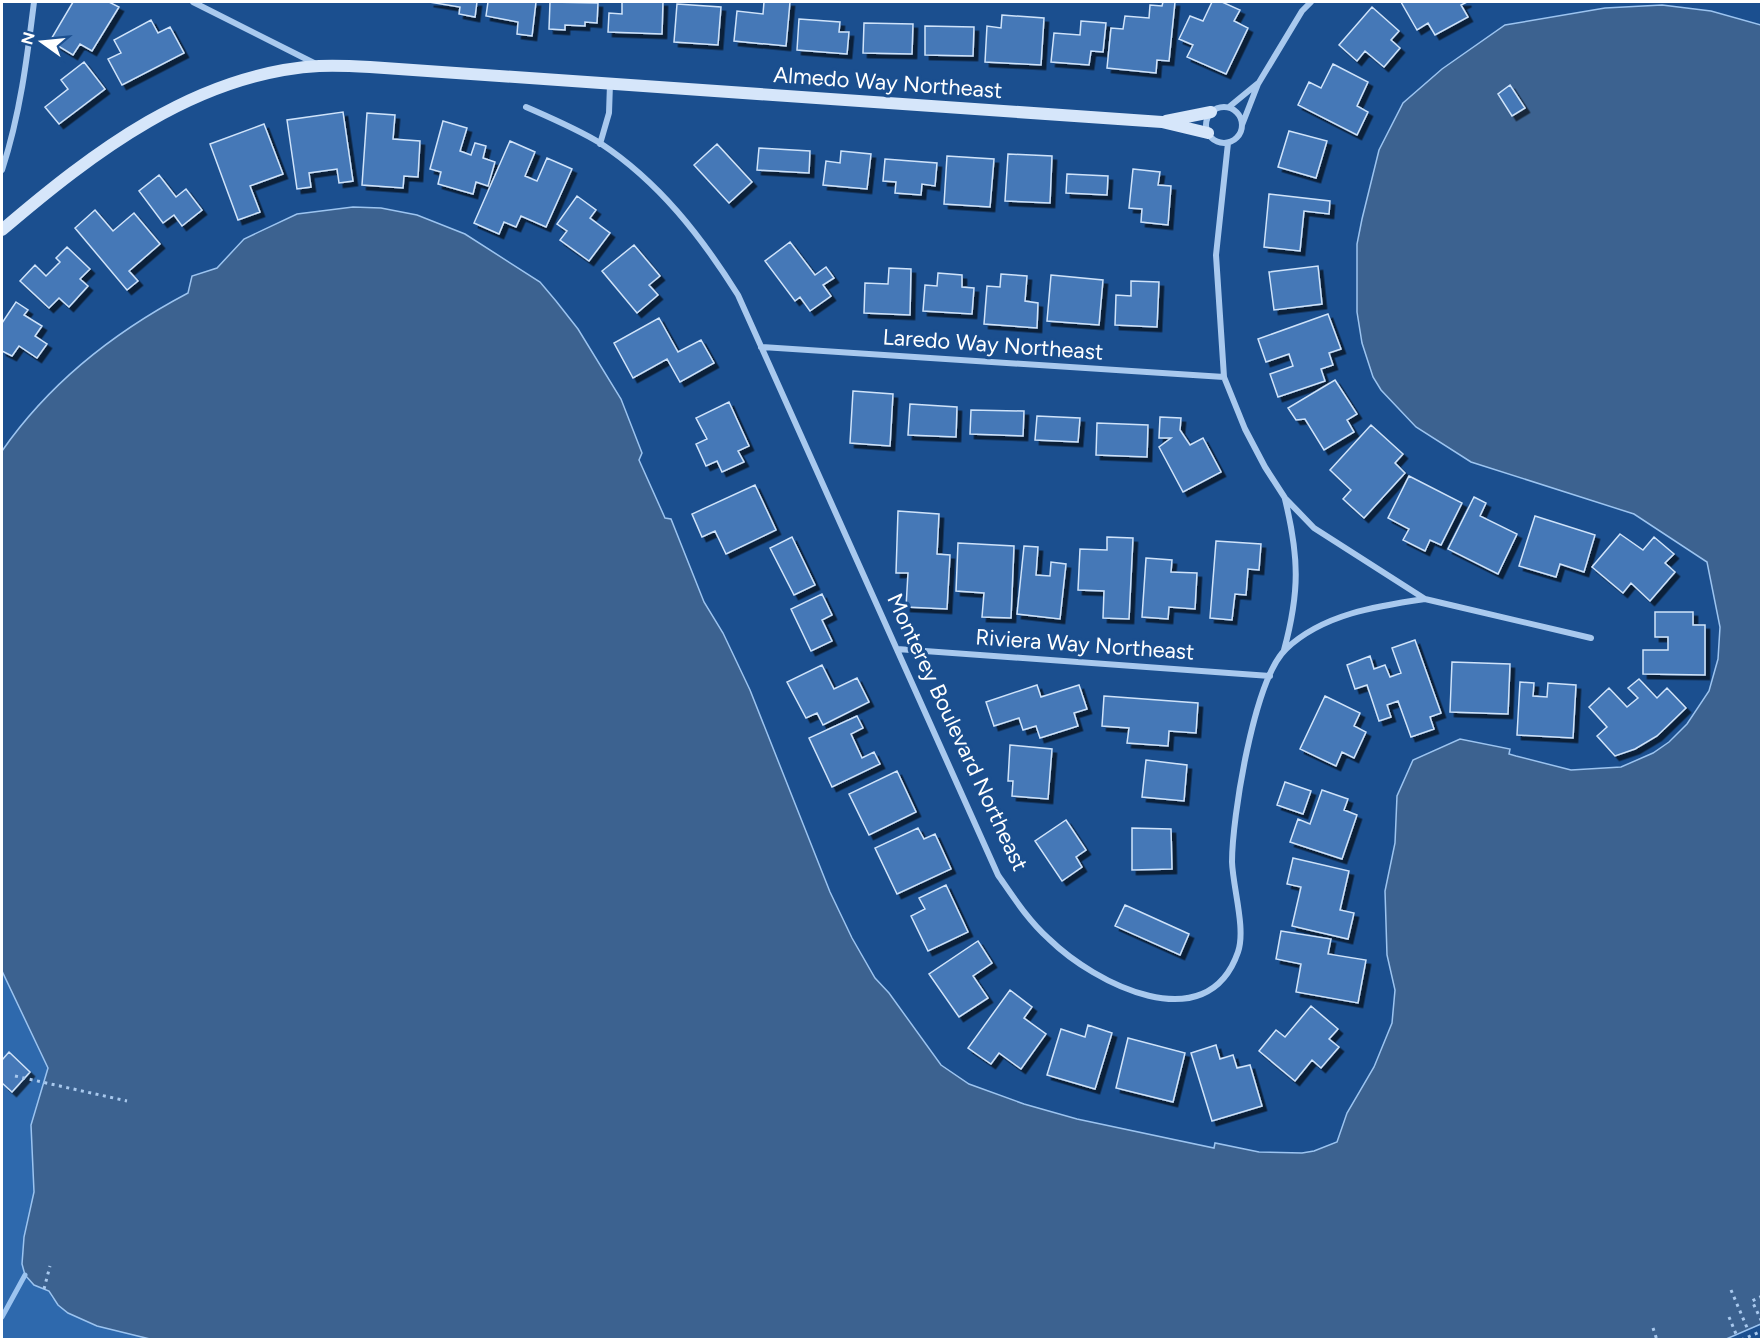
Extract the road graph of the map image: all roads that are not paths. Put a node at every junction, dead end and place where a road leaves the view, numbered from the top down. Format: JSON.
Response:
{"nodes":[{"id":1,"x":34,"y":2,"type":"edge"},
{"id":2,"x":193,"y":2,"type":"edge"},
{"id":3,"x":1311,"y":2,"type":"edge"},
{"id":4,"x":319,"y":66,"type":"junction"},
{"id":5,"x":610,"y":84,"type":"junction"},
{"id":6,"x":1258,"y":84,"type":"junction"},
{"id":7,"x":526,"y":106,"type":"dead end"},
{"id":8,"x":1229,"y":107,"type":"junction"},
{"id":9,"x":1211,"y":112,"type":"junction"},
{"id":10,"x":1162,"y":122,"type":"junction"},
{"id":11,"x":1242,"y":125,"type":"junction"},
{"id":12,"x":1208,"y":133,"type":"junction"},
{"id":13,"x":1228,"y":143,"type":"junction"},
{"id":14,"x":600,"y":144,"type":"junction"},
{"id":15,"x":2,"y":170,"type":"edge"},
{"id":16,"x":2,"y":230,"type":"edge"},
{"id":17,"x":760,"y":347,"type":"junction"},
{"id":18,"x":1224,"y":377,"type":"junction"},
{"id":19,"x":1285,"y":498,"type":"junction"},
{"id":20,"x":1425,"y":599,"type":"junction"},
{"id":21,"x":1591,"y":638,"type":"dead end"},
{"id":22,"x":897,"y":649,"type":"junction"},
{"id":23,"x":1284,"y":650,"type":"junction"},
{"id":24,"x":1270,"y":676,"type":"junction"}],
"edges":[{"from":1,"to":15,"type":"street"},
{"from":2,"to":4,"type":"street"},
{"from":3,"to":6,"type":"street"},
{"from":4,"to":5,"type":"street"},
{"from":4,"to":16,"type":"street"},
{"from":5,"to":10,"type":"street","name":"Almedo Way Northeast"},
{"from":5,"to":14,"type":"street"},
{"from":6,"to":8,"type":"street"},
{"from":6,"to":11,"type":"street"},
{"from":7,"to":14,"type":"street","name":"Monterey Boulevard Northeast"},
{"from":8,"to":9,"type":"street"},
{"from":8,"to":11,"type":"street"},
{"from":9,"to":10,"type":"street","name":"Almedo Way Northeast"},
{"from":9,"to":12,"type":"street"},
{"from":10,"to":12,"type":"street","name":"Almedo Way Northeast"},
{"from":11,"to":13,"type":"street"},
{"from":12,"to":13,"type":"street"},
{"from":13,"to":18,"type":"street","name":"Monterey Boulevard Northeast"},
{"from":14,"to":17,"type":"street","name":"Monterey Boulevard Northeast"},
{"from":17,"to":18,"type":"street","name":"Laredo Way Northeast"},
{"from":17,"to":22,"type":"street","name":"Monterey Boulevard Northeast"},
{"from":18,"to":19,"type":"street","name":"Monterey Boulevard Northeast"},
{"from":19,"to":20,"type":"street","name":"Monterey Boulevard Northeast"},
{"from":19,"to":23,"type":"street","name":"Monterey Boulevard Northeast"},
{"from":20,"to":21,"type":"street"},
{"from":20,"to":23,"type":"street","name":"Monterey Boulevard Northeast"},
{"from":22,"to":24,"type":"street","name":"Riviera Way Northeast"},
{"from":22,"to":24,"type":"street","name":"Monterey Boulevard Northeast"},
{"from":23,"to":24,"type":"street","name":"Monterey Boulevard Northeast"}]}
